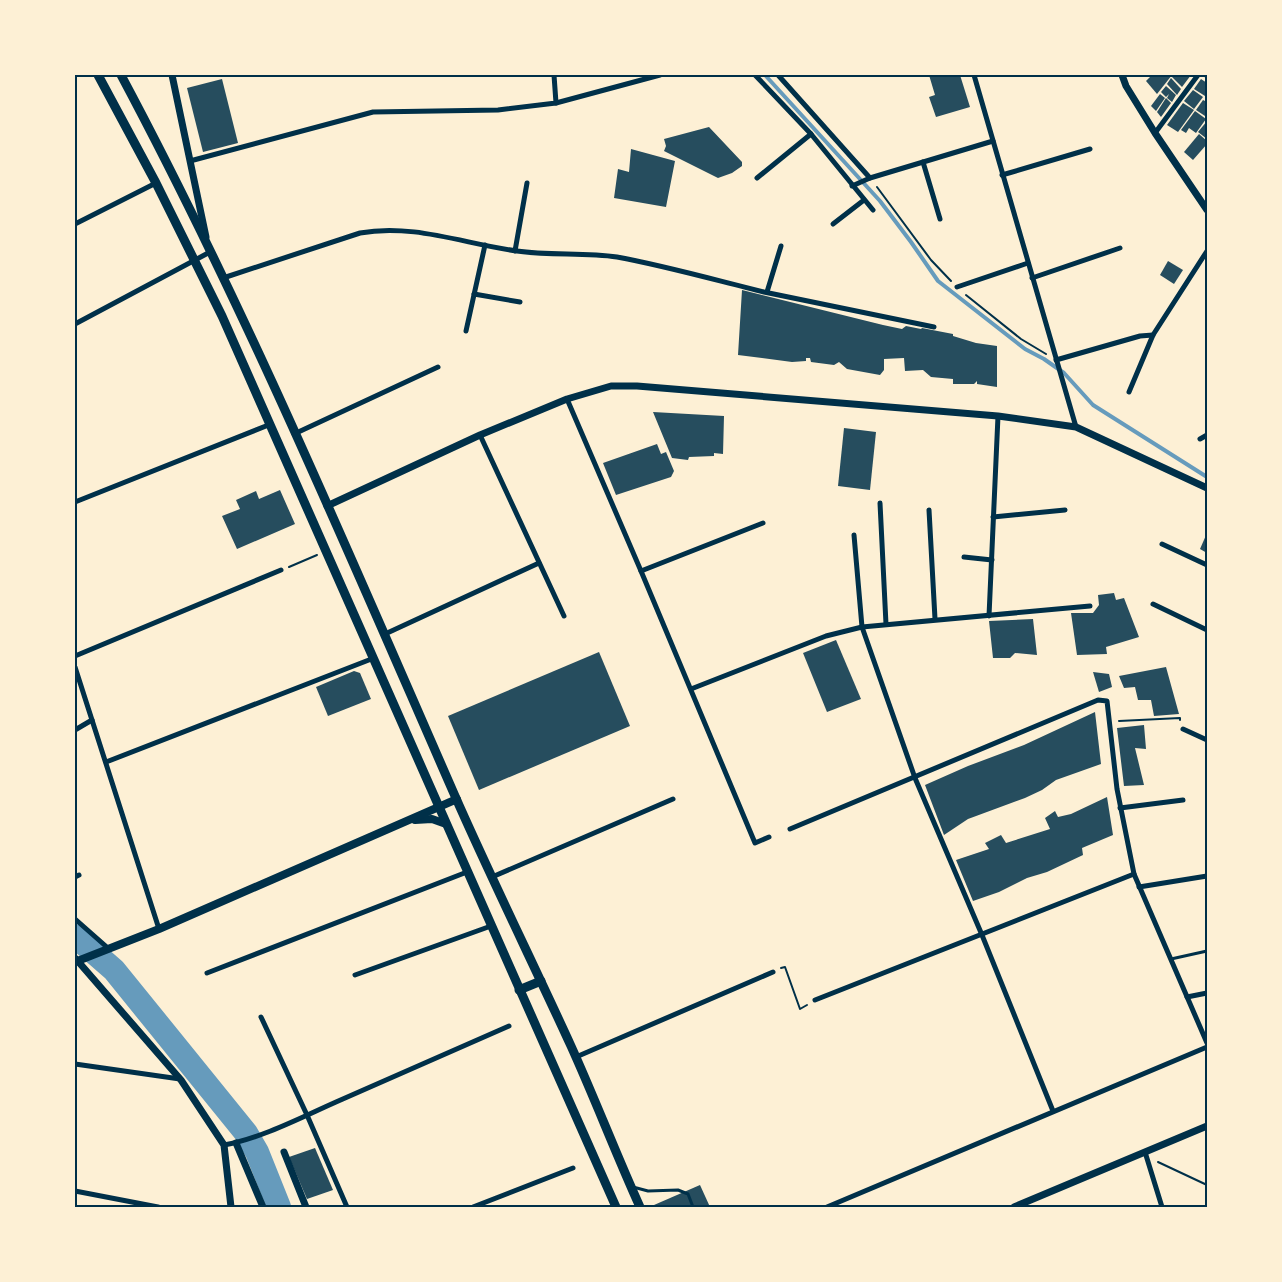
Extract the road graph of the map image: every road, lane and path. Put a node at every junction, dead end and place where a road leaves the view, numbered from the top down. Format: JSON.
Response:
{"nodes":[{"id":1,"x":98,"y":75,"type":"edge"},
{"id":2,"x":121,"y":75,"type":"edge"},
{"id":3,"x":172,"y":75,"type":"edge"},
{"id":4,"x":554,"y":75,"type":"edge"},
{"id":5,"x":660,"y":75,"type":"edge"},
{"id":6,"x":755,"y":75,"type":"edge"},
{"id":7,"x":778,"y":75,"type":"edge"},
{"id":8,"x":974,"y":75,"type":"edge"},
{"id":9,"x":1122,"y":75,"type":"edge"},
{"id":10,"x":1198,"y":75,"type":"edge"},
{"id":11,"x":556,"y":103,"type":"junction"},
{"id":12,"x":1155,"y":133,"type":"junction"},
{"id":13,"x":811,"y":134,"type":"junction"},
{"id":14,"x":993,"y":141,"type":"junction"},
{"id":15,"x":1089,"y":149,"type":"dead end"},
{"id":16,"x":190,"y":160,"type":"junction"},
{"id":17,"x":922,"y":162,"type":"junction"},
{"id":18,"x":1002,"y":175,"type":"junction"},
{"id":19,"x":757,"y":178,"type":"dead end"},
{"id":20,"x":870,"y":178,"type":"junction"},
{"id":21,"x":156,"y":183,"type":"junction"},
{"id":22,"x":527,"y":183,"type":"dead end"},
{"id":23,"x":852,"y":186,"type":"junction"},
{"id":24,"x":864,"y":200,"type":"junction"},
{"id":25,"x":873,"y":210,"type":"dead end"},
{"id":26,"x":1207,"y":210,"type":"edge"},
{"id":27,"x":940,"y":219,"type":"dead end"},
{"id":28,"x":75,"y":224,"type":"edge"},
{"id":29,"x":832,"y":224,"type":"dead end"},
{"id":30,"x":485,"y":245,"type":"junction"},
{"id":31,"x":781,"y":246,"type":"dead end"},
{"id":32,"x":1120,"y":248,"type":"dead end"},
{"id":33,"x":209,"y":250,"type":"junction"},
{"id":34,"x":515,"y":251,"type":"junction"},
{"id":35,"x":1207,"y":251,"type":"edge"},
{"id":36,"x":196,"y":260,"type":"junction"},
{"id":37,"x":1028,"y":263,"type":"junction"},
{"id":38,"x":223,"y":278,"type":"junction"},
{"id":39,"x":1032,"y":278,"type":"junction"},
{"id":40,"x":957,"y":287,"type":"dead end"},
{"id":41,"x":767,"y":292,"type":"junction"},
{"id":42,"x":474,"y":294,"type":"junction"},
{"id":43,"x":520,"y":302,"type":"dead end"},
{"id":44,"x":75,"y":324,"type":"edge"},
{"id":45,"x":934,"y":327,"type":"dead end"},
{"id":46,"x":466,"y":331,"type":"dead end"},
{"id":47,"x":1153,"y":335,"type":"junction"},
{"id":48,"x":1056,"y":360,"type":"junction"},
{"id":49,"x":438,"y":367,"type":"dead end"},
{"id":50,"x":1129,"y":392,"type":"dead end"},
{"id":51,"x":567,"y":399,"type":"junction"},
{"id":52,"x":998,"y":416,"type":"junction"},
{"id":53,"x":271,"y":424,"type":"junction"},
{"id":54,"x":1076,"y":427,"type":"junction"},
{"id":55,"x":294,"y":434,"type":"junction"},
{"id":56,"x":480,"y":435,"type":"junction"},
{"id":57,"x":1207,"y":435,"type":"edge"},
{"id":58,"x":1200,"y":439,"type":"dead end"},
{"id":59,"x":1207,"y":488,"type":"edge"},
{"id":60,"x":75,"y":502,"type":"edge"},
{"id":61,"x":880,"y":502,"type":"dead end"},
{"id":62,"x":327,"y":506,"type":"junction"},
{"id":63,"x":929,"y":510,"type":"dead end"},
{"id":64,"x":1065,"y":510,"type":"dead end"},
{"id":65,"x":993,"y":517,"type":"junction"},
{"id":66,"x":763,"y":523,"type":"dead end"},
{"id":67,"x":854,"y":536,"type":"dead end"},
{"id":68,"x":1162,"y":544,"type":"dead end"},
{"id":69,"x":326,"y":552,"type":"junction"},
{"id":70,"x":964,"y":557,"type":"dead end"},
{"id":71,"x":992,"y":560,"type":"junction"},
{"id":72,"x":539,"y":563,"type":"junction"},
{"id":73,"x":1207,"y":565,"type":"edge"},
{"id":74,"x":281,"y":570,"type":"joint"},
{"id":75,"x":641,"y":572,"type":"junction"},
{"id":76,"x":1154,"y":604,"type":"dead end"},
{"id":77,"x":1090,"y":606,"type":"dead end"},
{"id":78,"x":564,"y":616,"type":"dead end"},
{"id":79,"x":989,"y":616,"type":"junction"},
{"id":80,"x":935,"y":620,"type":"junction"},
{"id":81,"x":886,"y":624,"type":"junction"},
{"id":82,"x":862,"y":627,"type":"junction"},
{"id":83,"x":1207,"y":630,"type":"edge"},
{"id":84,"x":385,"y":634,"type":"junction"},
{"id":85,"x":75,"y":656,"type":"edge"},
{"id":86,"x":374,"y":658,"type":"junction"},
{"id":87,"x":75,"y":667,"type":"edge"},
{"id":88,"x":691,"y":689,"type":"junction"},
{"id":89,"x":92,"y":720,"type":"junction"},
{"id":90,"x":1110,"y":722,"type":"junction"},
{"id":91,"x":1184,"y":729,"type":"joint"},
{"id":92,"x":75,"y":730,"type":"edge"},
{"id":93,"x":1207,"y":740,"type":"edge"},
{"id":94,"x":106,"y":762,"type":"junction"},
{"id":95,"x":915,"y":778,"type":"junction"},
{"id":96,"x":457,"y":799,"type":"junction"},
{"id":97,"x":673,"y":799,"type":"dead end"},
{"id":98,"x":1183,"y":800,"type":"dead end"},
{"id":99,"x":439,"y":807,"type":"junction"},
{"id":100,"x":1120,"y":808,"type":"junction"},
{"id":101,"x":407,"y":821,"type":"junction"},
{"id":102,"x":446,"y":824,"type":"junction"},
{"id":103,"x":790,"y":828,"type":"dead end"},
{"id":104,"x":769,"y":837,"type":"dead end"},
{"id":105,"x":467,"y":872,"type":"junction"},
{"id":106,"x":1134,"y":874,"type":"junction"},
{"id":107,"x":1207,"y":876,"type":"edge"},
{"id":108,"x":492,"y":877,"type":"junction"},
{"id":109,"x":1139,"y":887,"type":"junction"},
{"id":110,"x":75,"y":919,"type":"edge"},
{"id":111,"x":491,"y":926,"type":"junction"},
{"id":112,"x":159,"y":929,"type":"junction"},
{"id":113,"x":982,"y":935,"type":"junction"},
{"id":114,"x":108,"y":950,"type":"junction"},
{"id":115,"x":1207,"y":951,"type":"edge"},
{"id":116,"x":1171,"y":959,"type":"junction"},
{"id":117,"x":77,"y":961,"type":"edge"},
{"id":118,"x":773,"y":972,"type":"joint"},
{"id":119,"x":207,"y":973,"type":"dead end"},
{"id":120,"x":355,"y":975,"type":"dead end"},
{"id":121,"x":541,"y":981,"type":"junction"},
{"id":122,"x":519,"y":990,"type":"junction"},
{"id":123,"x":1207,"y":993,"type":"edge"},
{"id":124,"x":1187,"y":997,"type":"junction"},
{"id":125,"x":815,"y":1000,"type":"joint"},
{"id":126,"x":261,"y":1017,"type":"dead end"},
{"id":127,"x":509,"y":1026,"type":"dead end"},
{"id":128,"x":1207,"y":1045,"type":"edge"},
{"id":129,"x":576,"y":1057,"type":"junction"},
{"id":130,"x":75,"y":1064,"type":"edge"},
{"id":131,"x":181,"y":1080,"type":"junction"},
{"id":132,"x":1053,"y":1111,"type":"junction"},
{"id":133,"x":307,"y":1115,"type":"junction"},
{"id":134,"x":1207,"y":1126,"type":"edge"},
{"id":135,"x":236,"y":1143,"type":"junction"},
{"id":136,"x":224,"y":1144,"type":"junction"},
{"id":137,"x":284,"y":1152,"type":"dead end"},
{"id":138,"x":1145,"y":1152,"type":"junction"},
{"id":139,"x":1161,"y":1164,"type":"dead end"},
{"id":140,"x":573,"y":1168,"type":"dead end"},
{"id":141,"x":1207,"y":1185,"type":"edge"},
{"id":142,"x":631,"y":1186,"type":"junction"},
{"id":143,"x":75,"y":1191,"type":"edge"},
{"id":144,"x":158,"y":1207,"type":"edge"},
{"id":145,"x":231,"y":1207,"type":"edge"},
{"id":146,"x":263,"y":1207,"type":"edge"},
{"id":147,"x":306,"y":1207,"type":"edge"},
{"id":148,"x":347,"y":1207,"type":"edge"},
{"id":149,"x":473,"y":1207,"type":"edge"},
{"id":150,"x":616,"y":1207,"type":"edge"},
{"id":151,"x":640,"y":1207,"type":"edge"},
{"id":152,"x":693,"y":1207,"type":"edge"},
{"id":153,"x":827,"y":1207,"type":"edge"},
{"id":154,"x":1014,"y":1207,"type":"edge"},
{"id":155,"x":1162,"y":1207,"type":"edge"}],
"edges":[{"from":1,"to":21,"type":"main road"},
{"from":2,"to":33,"type":"main road"},
{"from":3,"to":16,"type":"street"},
{"from":4,"to":11,"type":"street"},
{"from":5,"to":11,"type":"street"},
{"from":6,"to":13,"type":"street"},
{"from":7,"to":20,"type":"street"},
{"from":8,"to":14,"type":"street"},
{"from":9,"to":12,"type":"street"},
{"from":10,"to":12,"type":"street"},
{"from":11,"to":16,"type":"street"},
{"from":12,"to":26,"type":"street"},
{"from":13,"to":19,"type":"street"},
{"from":13,"to":23,"type":"street"},
{"from":14,"to":17,"type":"street"},
{"from":14,"to":18,"type":"street"},
{"from":15,"to":18,"type":"street"},
{"from":16,"to":33,"type":"street"},
{"from":17,"to":20,"type":"street"},
{"from":17,"to":27,"type":"street"},
{"from":18,"to":37,"type":"street"},
{"from":20,"to":23,"type":"street"},
{"from":21,"to":28,"type":"street"},
{"from":21,"to":36,"type":"main road"},
{"from":22,"to":34,"type":"street"},
{"from":23,"to":24,"type":"street"},
{"from":24,"to":25,"type":"street"},
{"from":24,"to":29,"type":"street"},
{"from":30,"to":34,"type":"street"},
{"from":30,"to":38,"type":"street"},
{"from":30,"to":42,"type":"street"},
{"from":31,"to":41,"type":"street"},
{"from":32,"to":39,"type":"street"},
{"from":33,"to":36,"type":"street"},
{"from":33,"to":38,"type":"main road"},
{"from":34,"to":41,"type":"street"},
{"from":35,"to":47,"type":"street"},
{"from":36,"to":44,"type":"street"},
{"from":36,"to":53,"type":"main road"},
{"from":37,"to":39,"type":"street"},
{"from":37,"to":40,"type":"street"},
{"from":38,"to":55,"type":"main road"},
{"from":39,"to":48,"type":"street"},
{"from":41,"to":45,"type":"street"},
{"from":42,"to":43,"type":"street"},
{"from":42,"to":46,"type":"street"},
{"from":47,"to":48,"type":"street"},
{"from":47,"to":50,"type":"street"},
{"from":48,"to":54,"type":"street"},
{"from":49,"to":55,"type":"street"},
{"from":51,"to":52,"type":"street"},
{"from":51,"to":56,"type":"street"},
{"from":51,"to":75,"type":"street"},
{"from":52,"to":54,"type":"street"},
{"from":52,"to":65,"type":"street"},
{"from":53,"to":60,"type":"street"},
{"from":53,"to":69,"type":"main road"},
{"from":54,"to":59,"type":"street"},
{"from":55,"to":62,"type":"main road"},
{"from":56,"to":62,"type":"street"},
{"from":56,"to":72,"type":"street"},
{"from":57,"to":58,"type":"street"},
{"from":61,"to":81,"type":"street"},
{"from":62,"to":84,"type":"main road"},
{"from":63,"to":80,"type":"street"},
{"from":64,"to":65,"type":"street"},
{"from":65,"to":71,"type":"street"},
{"from":66,"to":75,"type":"street"},
{"from":67,"to":82,"type":"street"},
{"from":68,"to":73,"type":"street"},
{"from":69,"to":74,"type":"path"},
{"from":69,"to":86,"type":"main road"},
{"from":70,"to":71,"type":"street"},
{"from":71,"to":79,"type":"street"},
{"from":72,"to":78,"type":"street"},
{"from":72,"to":84,"type":"street"},
{"from":74,"to":85,"type":"street"},
{"from":75,"to":88,"type":"street"},
{"from":76,"to":83,"type":"street"},
{"from":77,"to":79,"type":"street"},
{"from":79,"to":80,"type":"street"},
{"from":80,"to":81,"type":"street"},
{"from":81,"to":82,"type":"street"},
{"from":82,"to":88,"type":"street"},
{"from":82,"to":95,"type":"street"},
{"from":84,"to":96,"type":"main road"},
{"from":86,"to":94,"type":"street"},
{"from":86,"to":99,"type":"main road"},
{"from":87,"to":89,"type":"street"},
{"from":88,"to":104,"type":"street"},
{"from":89,"to":92,"type":"street"},
{"from":89,"to":94,"type":"street"},
{"from":90,"to":91,"type":"path"},
{"from":90,"to":95,"type":"street"},
{"from":90,"to":100,"type":"street"},
{"from":91,"to":93,"type":"street"},
{"from":94,"to":112,"type":"street"},
{"from":95,"to":103,"type":"street"},
{"from":95,"to":113,"type":"street"},
{"from":96,"to":99,"type":"main road"},
{"from":96,"to":108,"type":"main road"},
{"from":97,"to":108,"type":"street"},
{"from":98,"to":100,"type":"street"},
{"from":99,"to":101,"type":"main road"},
{"from":99,"to":102,"type":"main road"},
{"from":100,"to":106,"type":"street"},
{"from":101,"to":102,"type":"main road"},
{"from":101,"to":112,"type":"main road"},
{"from":102,"to":105,"type":"main road"},
{"from":105,"to":111,"type":"main road"},
{"from":105,"to":119,"type":"street"},
{"from":106,"to":109,"type":"street"},
{"from":106,"to":113,"type":"street"},
{"from":107,"to":109,"type":"street"},
{"from":108,"to":121,"type":"main road"},
{"from":109,"to":116,"type":"street"},
{"from":110,"to":114,"type":"street"},
{"from":111,"to":120,"type":"street"},
{"from":111,"to":122,"type":"main road"},
{"from":112,"to":114,"type":"main road"},
{"from":113,"to":125,"type":"street"},
{"from":113,"to":132,"type":"street"},
{"from":114,"to":117,"type":"main road"},
{"from":115,"to":116,"type":"lane"},
{"from":116,"to":124,"type":"street"},
{"from":117,"to":131,"type":"street"},
{"from":118,"to":125,"type":"path"},
{"from":118,"to":129,"type":"street"},
{"from":121,"to":122,"type":"main road"},
{"from":121,"to":129,"type":"main road"},
{"from":122,"to":150,"type":"main road"},
{"from":123,"to":124,"type":"street"},
{"from":124,"to":128,"type":"street"},
{"from":126,"to":133,"type":"street"},
{"from":127,"to":133,"type":"street"},
{"from":128,"to":132,"type":"street"},
{"from":129,"to":142,"type":"main road"},
{"from":130,"to":131,"type":"street"},
{"from":131,"to":136,"type":"street"},
{"from":132,"to":153,"type":"street"},
{"from":133,"to":135,"type":"street"},
{"from":133,"to":148,"type":"street"},
{"from":134,"to":138,"type":"street"},
{"from":135,"to":136,"type":"street"},
{"from":135,"to":146,"type":"street"},
{"from":136,"to":145,"type":"street"},
{"from":137,"to":147,"type":"street"},
{"from":138,"to":154,"type":"street"},
{"from":138,"to":155,"type":"street"},
{"from":139,"to":141,"type":"path"},
{"from":140,"to":149,"type":"street"},
{"from":142,"to":151,"type":"main road"},
{"from":142,"to":152,"type":"lane"},
{"from":143,"to":144,"type":"street"}]}
